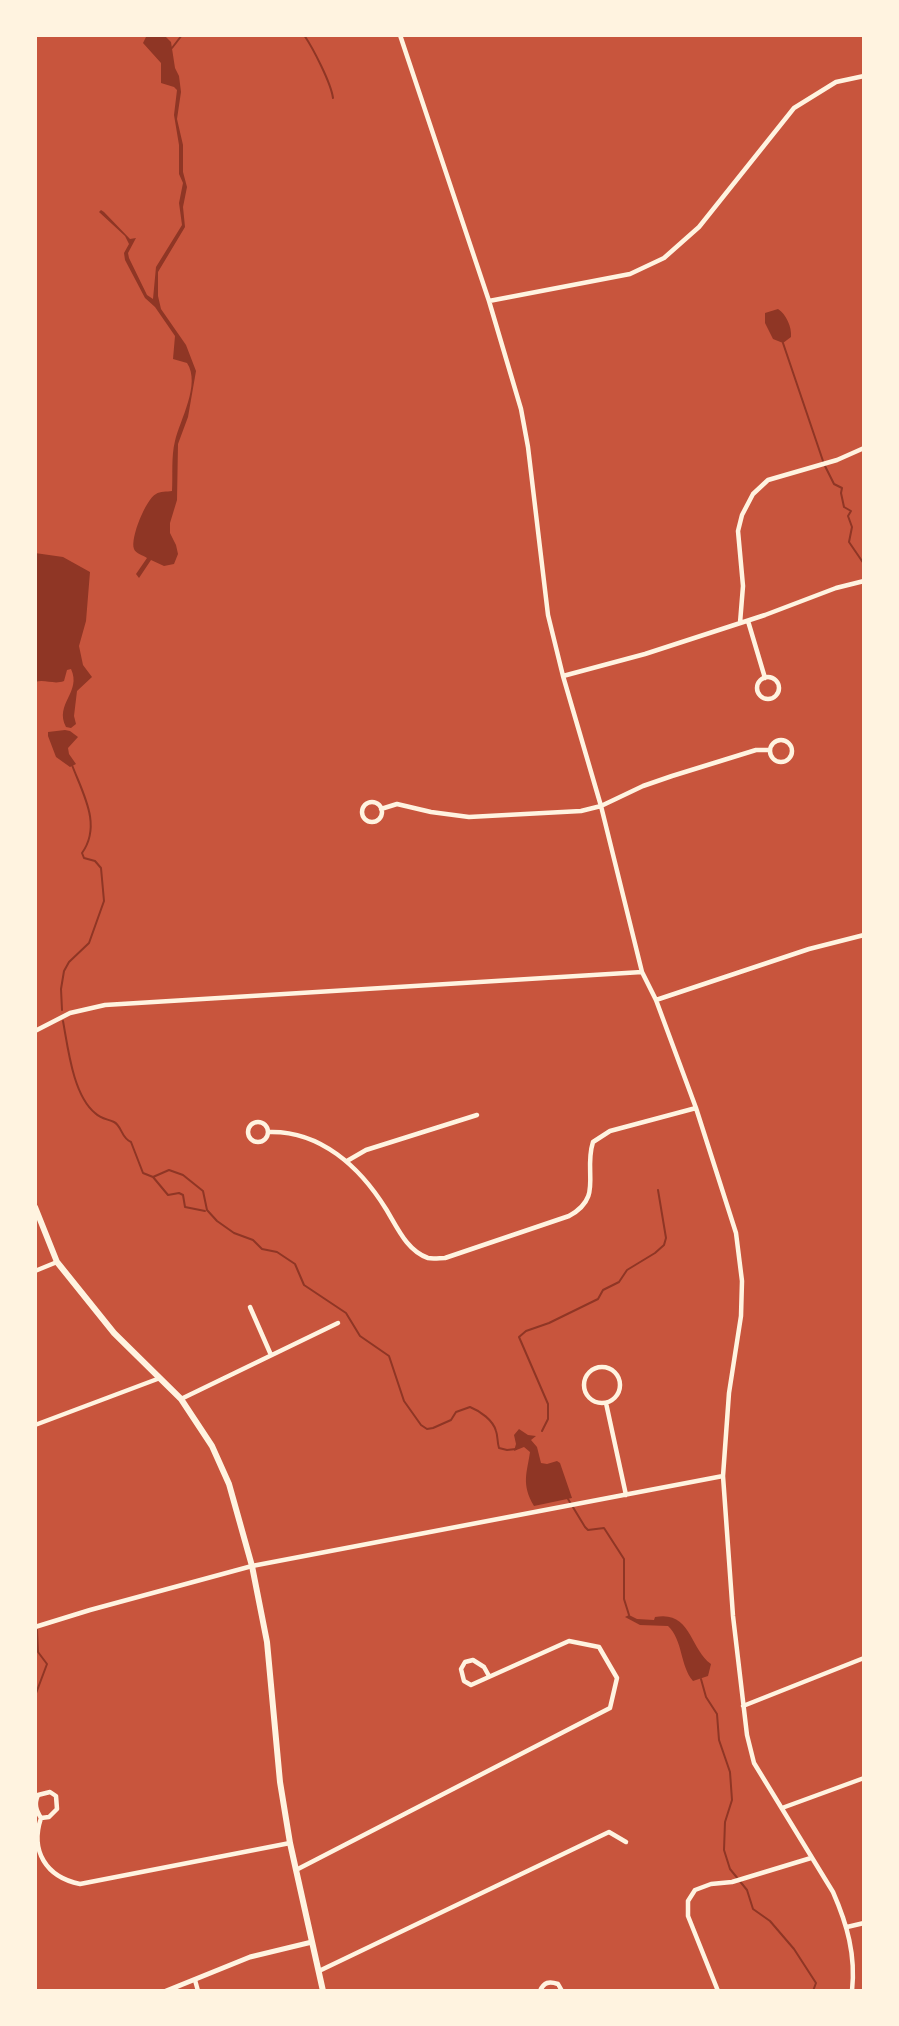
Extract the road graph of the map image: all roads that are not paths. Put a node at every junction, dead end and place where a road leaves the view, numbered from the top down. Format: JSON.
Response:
{"nodes":[{"id":1,"x":400,"y":35,"type":"edge"},
{"id":2,"x":864,"y":76,"type":"edge"},
{"id":3,"x":489,"y":301,"type":"junction"},
{"id":4,"x":864,"y":448,"type":"edge"},
{"id":5,"x":864,"y":581,"type":"edge"},
{"id":6,"x":748,"y":621,"type":"junction"},
{"id":7,"x":740,"y":624,"type":"junction"},
{"id":8,"x":563,"y":676,"type":"junction"},
{"id":9,"x":765,"y":678,"type":"junction"},
{"id":10,"x":770,"y":750,"type":"junction"},
{"id":11,"x":601,"y":806,"type":"junction"},
{"id":12,"x":381,"y":809,"type":"junction"},
{"id":13,"x":864,"y":936,"type":"edge"},
{"id":14,"x":642,"y":972,"type":"junction"},
{"id":15,"x":656,"y":1000,"type":"junction"},
{"id":16,"x":35,"y":1031,"type":"edge"},
{"id":17,"x":696,"y":1108,"type":"junction"},
{"id":18,"x":477,"y":1115,"type":"dead end"},
{"id":19,"x":268,"y":1132,"type":"junction"},
{"id":20,"x":346,"y":1161,"type":"junction"},
{"id":21,"x":35,"y":1207,"type":"edge"},
{"id":22,"x":57,"y":1262,"type":"junction"},
{"id":23,"x":35,"y":1271,"type":"edge"},
{"id":24,"x":250,"y":1307,"type":"dead end"},
{"id":25,"x":338,"y":1323,"type":"dead end"},
{"id":26,"x":271,"y":1355,"type":"junction"},
{"id":27,"x":160,"y":1378,"type":"junction"},
{"id":28,"x":181,"y":1399,"type":"junction"},
{"id":29,"x":606,"y":1403,"type":"junction"},
{"id":30,"x":35,"y":1425,"type":"edge"},
{"id":31,"x":723,"y":1476,"type":"junction"},
{"id":32,"x":626,"y":1495,"type":"junction"},
{"id":33,"x":252,"y":1566,"type":"junction"},
{"id":34,"x":35,"y":1627,"type":"edge"},
{"id":35,"x":864,"y":1658,"type":"edge"},
{"id":36,"x":489,"y":1676,"type":"junction"},
{"id":37,"x":743,"y":1706,"type":"junction"},
{"id":38,"x":864,"y":1778,"type":"edge"},
{"id":39,"x":782,"y":1808,"type":"junction"},
{"id":40,"x":41,"y":1818,"type":"junction"},
{"id":41,"x":626,"y":1842,"type":"dead end"},
{"id":42,"x":290,"y":1843,"type":"junction"},
{"id":43,"x":811,"y":1858,"type":"junction"},
{"id":44,"x":296,"y":1870,"type":"junction"},
{"id":45,"x":864,"y":1923,"type":"edge"},
{"id":46,"x":847,"y":1927,"type":"junction"},
{"id":47,"x":312,"y":1942,"type":"junction"},
{"id":48,"x":319,"y":1971,"type":"junction"},
{"id":49,"x":195,"y":1980,"type":"junction"},
{"id":50,"x":166,"y":1991,"type":"edge"},
{"id":51,"x":198,"y":1991,"type":"edge"},
{"id":52,"x":323,"y":1991,"type":"edge"},
{"id":53,"x":540,"y":1991,"type":"edge"},
{"id":54,"x":562,"y":1991,"type":"edge"},
{"id":55,"x":718,"y":1991,"type":"edge"},
{"id":56,"x":852,"y":1991,"type":"edge"}],
"edges":[{"from":1,"to":3,"type":"street"},
{"from":2,"to":3,"type":"street"},
{"from":3,"to":8,"type":"street"},
{"from":4,"to":7,"type":"street"},
{"from":5,"to":6,"type":"street"},
{"from":6,"to":7,"type":"street"},
{"from":6,"to":9,"type":"street"},
{"from":7,"to":8,"type":"street"},
{"from":8,"to":11,"type":"street"},
{"from":9,"to":9,"type":"street"},
{"from":10,"to":10,"type":"street"},
{"from":10,"to":11,"type":"street"},
{"from":11,"to":12,"type":"street"},
{"from":11,"to":14,"type":"street"},
{"from":12,"to":12,"type":"street"},
{"from":13,"to":15,"type":"street"},
{"from":14,"to":15,"type":"street"},
{"from":14,"to":16,"type":"street"},
{"from":15,"to":17,"type":"street"},
{"from":17,"to":20,"type":"street"},
{"from":17,"to":31,"type":"street"},
{"from":18,"to":20,"type":"street"},
{"from":19,"to":19,"type":"street"},
{"from":19,"to":20,"type":"street"},
{"from":21,"to":22,"type":"main road"},
{"from":22,"to":23,"type":"street"},
{"from":22,"to":27,"type":"main road"},
{"from":24,"to":26,"type":"street"},
{"from":25,"to":26,"type":"street"},
{"from":26,"to":28,"type":"street"},
{"from":27,"to":28,"type":"main road"},
{"from":27,"to":30,"type":"street"},
{"from":28,"to":33,"type":"main road"},
{"from":29,"to":29,"type":"street"},
{"from":29,"to":32,"type":"street"},
{"from":31,"to":32,"type":"street"},
{"from":31,"to":37,"type":"street"},
{"from":32,"to":33,"type":"street"},
{"from":33,"to":34,"type":"street"},
{"from":33,"to":42,"type":"main road"},
{"from":35,"to":37,"type":"street"},
{"from":36,"to":36,"type":"street"},
{"from":36,"to":44,"type":"street"},
{"from":37,"to":39,"type":"street"},
{"from":38,"to":39,"type":"street"},
{"from":39,"to":43,"type":"street"},
{"from":40,"to":40,"type":"street"},
{"from":40,"to":42,"type":"street"},
{"from":41,"to":48,"type":"street"},
{"from":42,"to":44,"type":"main road"},
{"from":43,"to":46,"type":"street"},
{"from":43,"to":55,"type":"street"},
{"from":44,"to":47,"type":"main road"},
{"from":45,"to":46,"type":"street"},
{"from":46,"to":56,"type":"street"},
{"from":47,"to":48,"type":"main road"},
{"from":47,"to":49,"type":"street"},
{"from":48,"to":52,"type":"main road"},
{"from":49,"to":50,"type":"street"},
{"from":49,"to":51,"type":"street"},
{"from":53,"to":54,"type":"street"}]}
